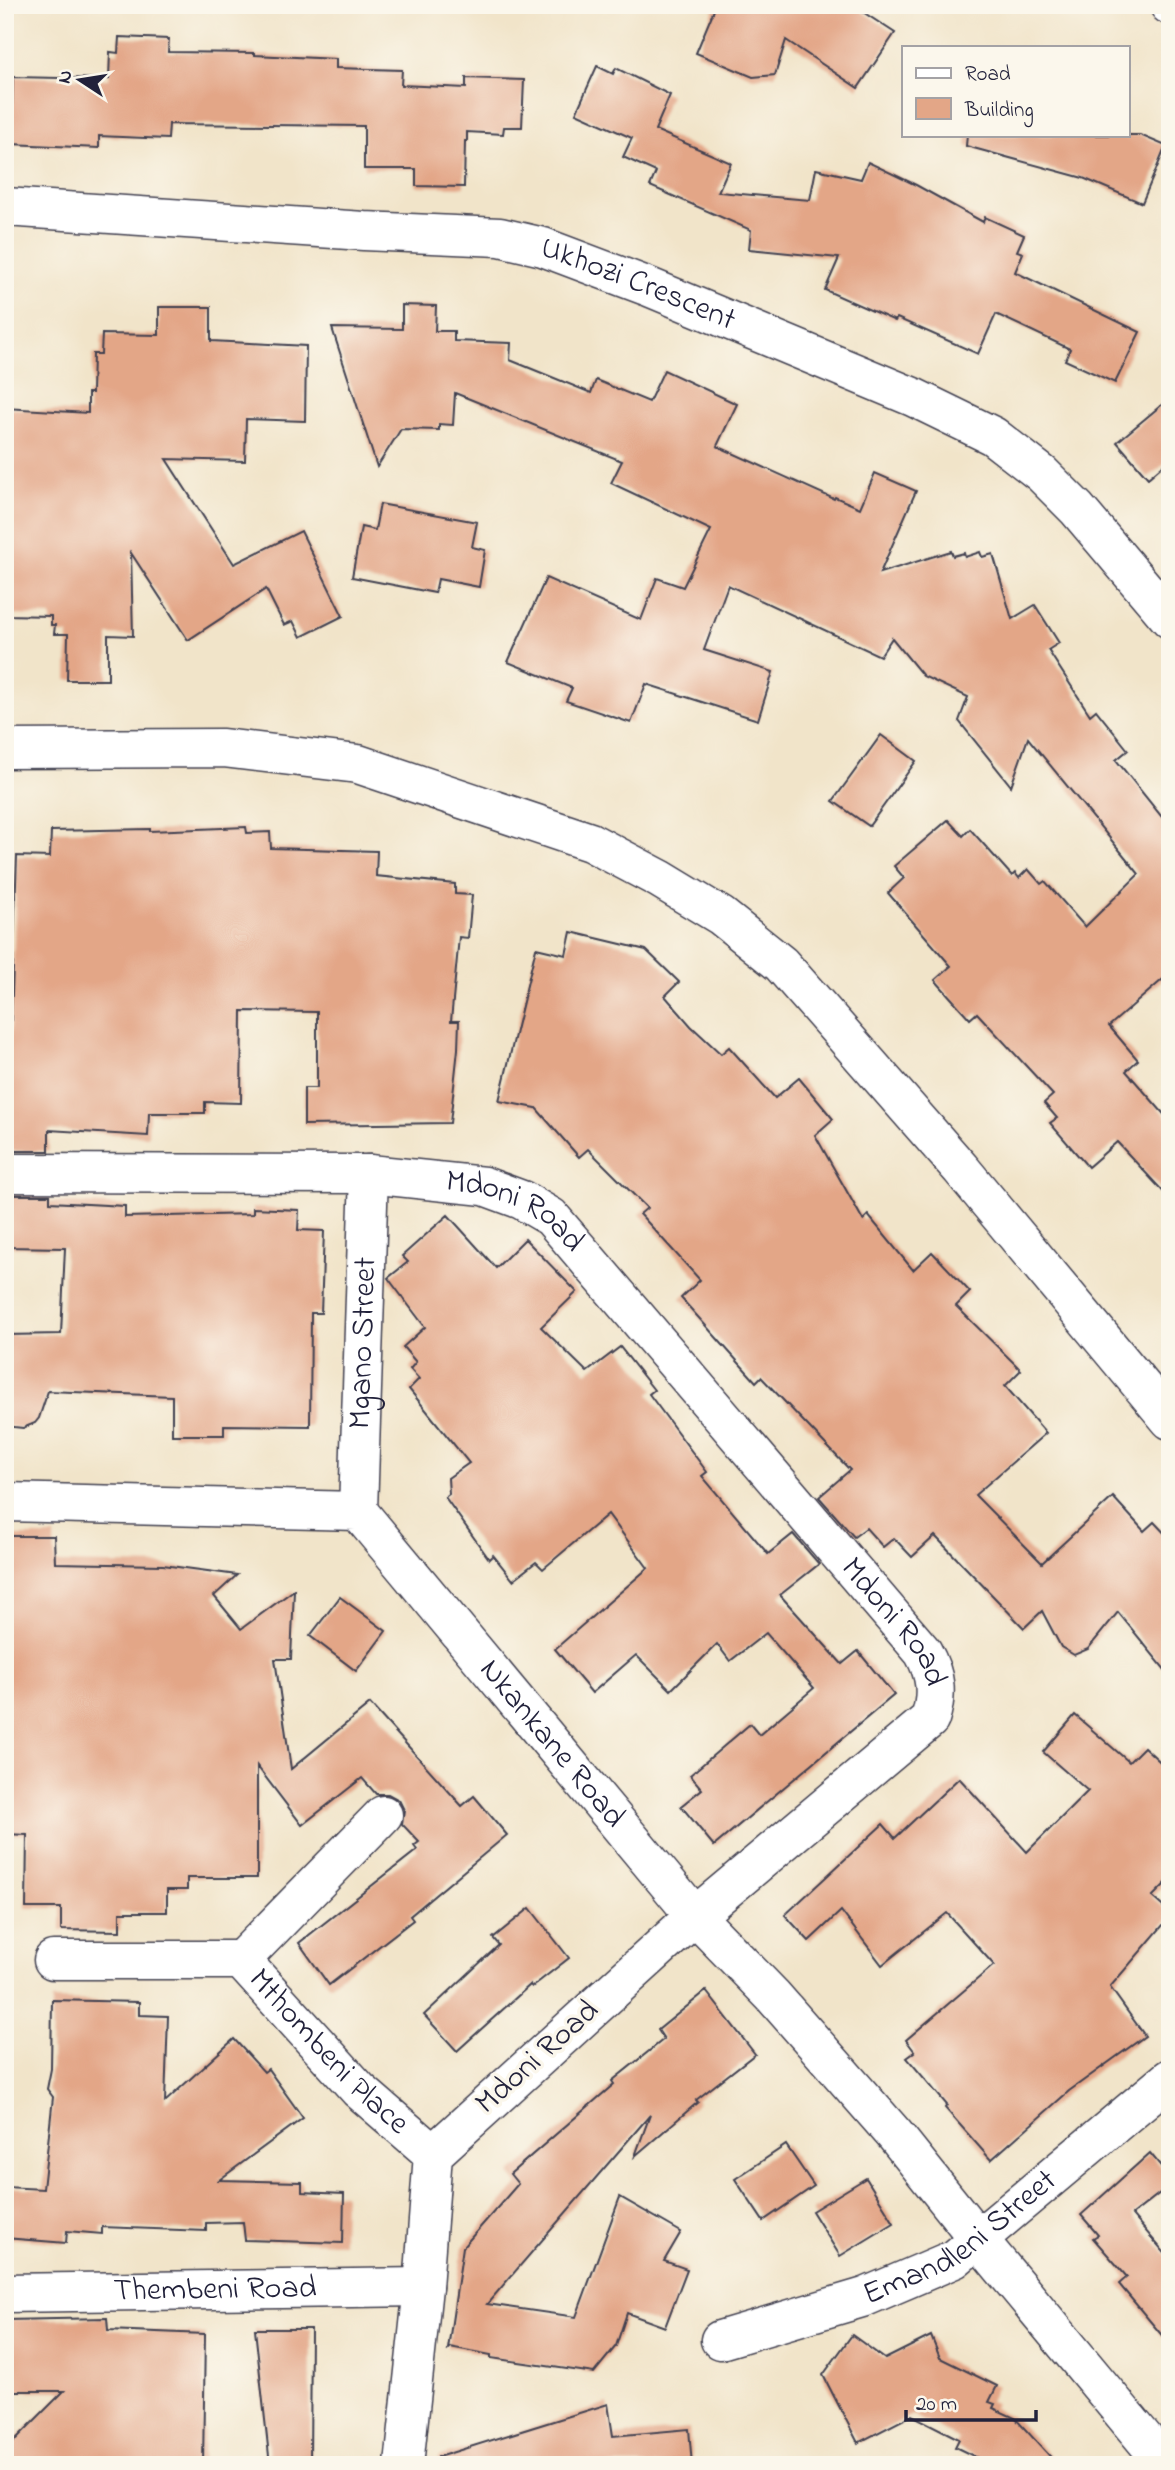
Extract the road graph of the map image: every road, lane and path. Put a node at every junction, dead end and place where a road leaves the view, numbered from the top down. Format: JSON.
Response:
{"nodes":[{"id":1,"x":5,"y":207,"type":"edge"},
{"id":2,"x":1170,"y":619,"type":"edge"},
{"id":3,"x":5,"y":749,"type":"edge"},
{"id":4,"x":5,"y":1173,"type":"edge"},
{"id":5,"x":369,"y":1174,"type":"junction"},
{"id":6,"x":1170,"y":1420,"type":"edge"},
{"id":7,"x":5,"y":1502,"type":"edge"},
{"id":8,"x":358,"y":1511,"type":"junction"},
{"id":9,"x":383,"y":1815,"type":"dead end"},
{"id":10,"x":695,"y":1916,"type":"junction"},
{"id":11,"x":53,"y":1960,"type":"dead end"},
{"id":12,"x":241,"y":1960,"type":"junction"},
{"id":13,"x":1170,"y":2078,"type":"edge"},
{"id":14,"x":433,"y":2154,"type":"junction"},
{"id":15,"x":979,"y":2240,"type":"junction"},
{"id":16,"x":423,"y":2287,"type":"junction"},
{"id":17,"x":5,"y":2293,"type":"edge"},
{"id":18,"x":720,"y":2340,"type":"dead end"},
{"id":19,"x":404,"y":2465,"type":"edge"},
{"id":20,"x":1166,"y":2465,"type":"edge"}],
"edges":[{"from":1,"to":2,"type":"street","name":"Ukhozi Crescent"},
{"from":3,"to":6,"type":"street"},
{"from":4,"to":5,"type":"street","name":"Mdoni Road"},
{"from":5,"to":8,"type":"street","name":"Mgano Street"},
{"from":5,"to":10,"type":"street","name":"Mdoni Road"},
{"from":7,"to":8,"type":"street"},
{"from":8,"to":10,"type":"street","name":"Nkankane Road"},
{"from":9,"to":12,"type":"street"},
{"from":10,"to":14,"type":"street","name":"Mdoni Road"},
{"from":10,"to":15,"type":"street","name":"Nkankane Road"},
{"from":11,"to":12,"type":"street","name":"Mthombeni Place"},
{"from":12,"to":14,"type":"street","name":"Mthombeni Place"},
{"from":13,"to":15,"type":"street","name":"Emandleni Street"},
{"from":14,"to":16,"type":"street"},
{"from":15,"to":18,"type":"street","name":"Emandleni Street"},
{"from":15,"to":20,"type":"street","name":"Nkankane Road"},
{"from":16,"to":17,"type":"street","name":"Thembeni Road"},
{"from":16,"to":19,"type":"street"}]}
